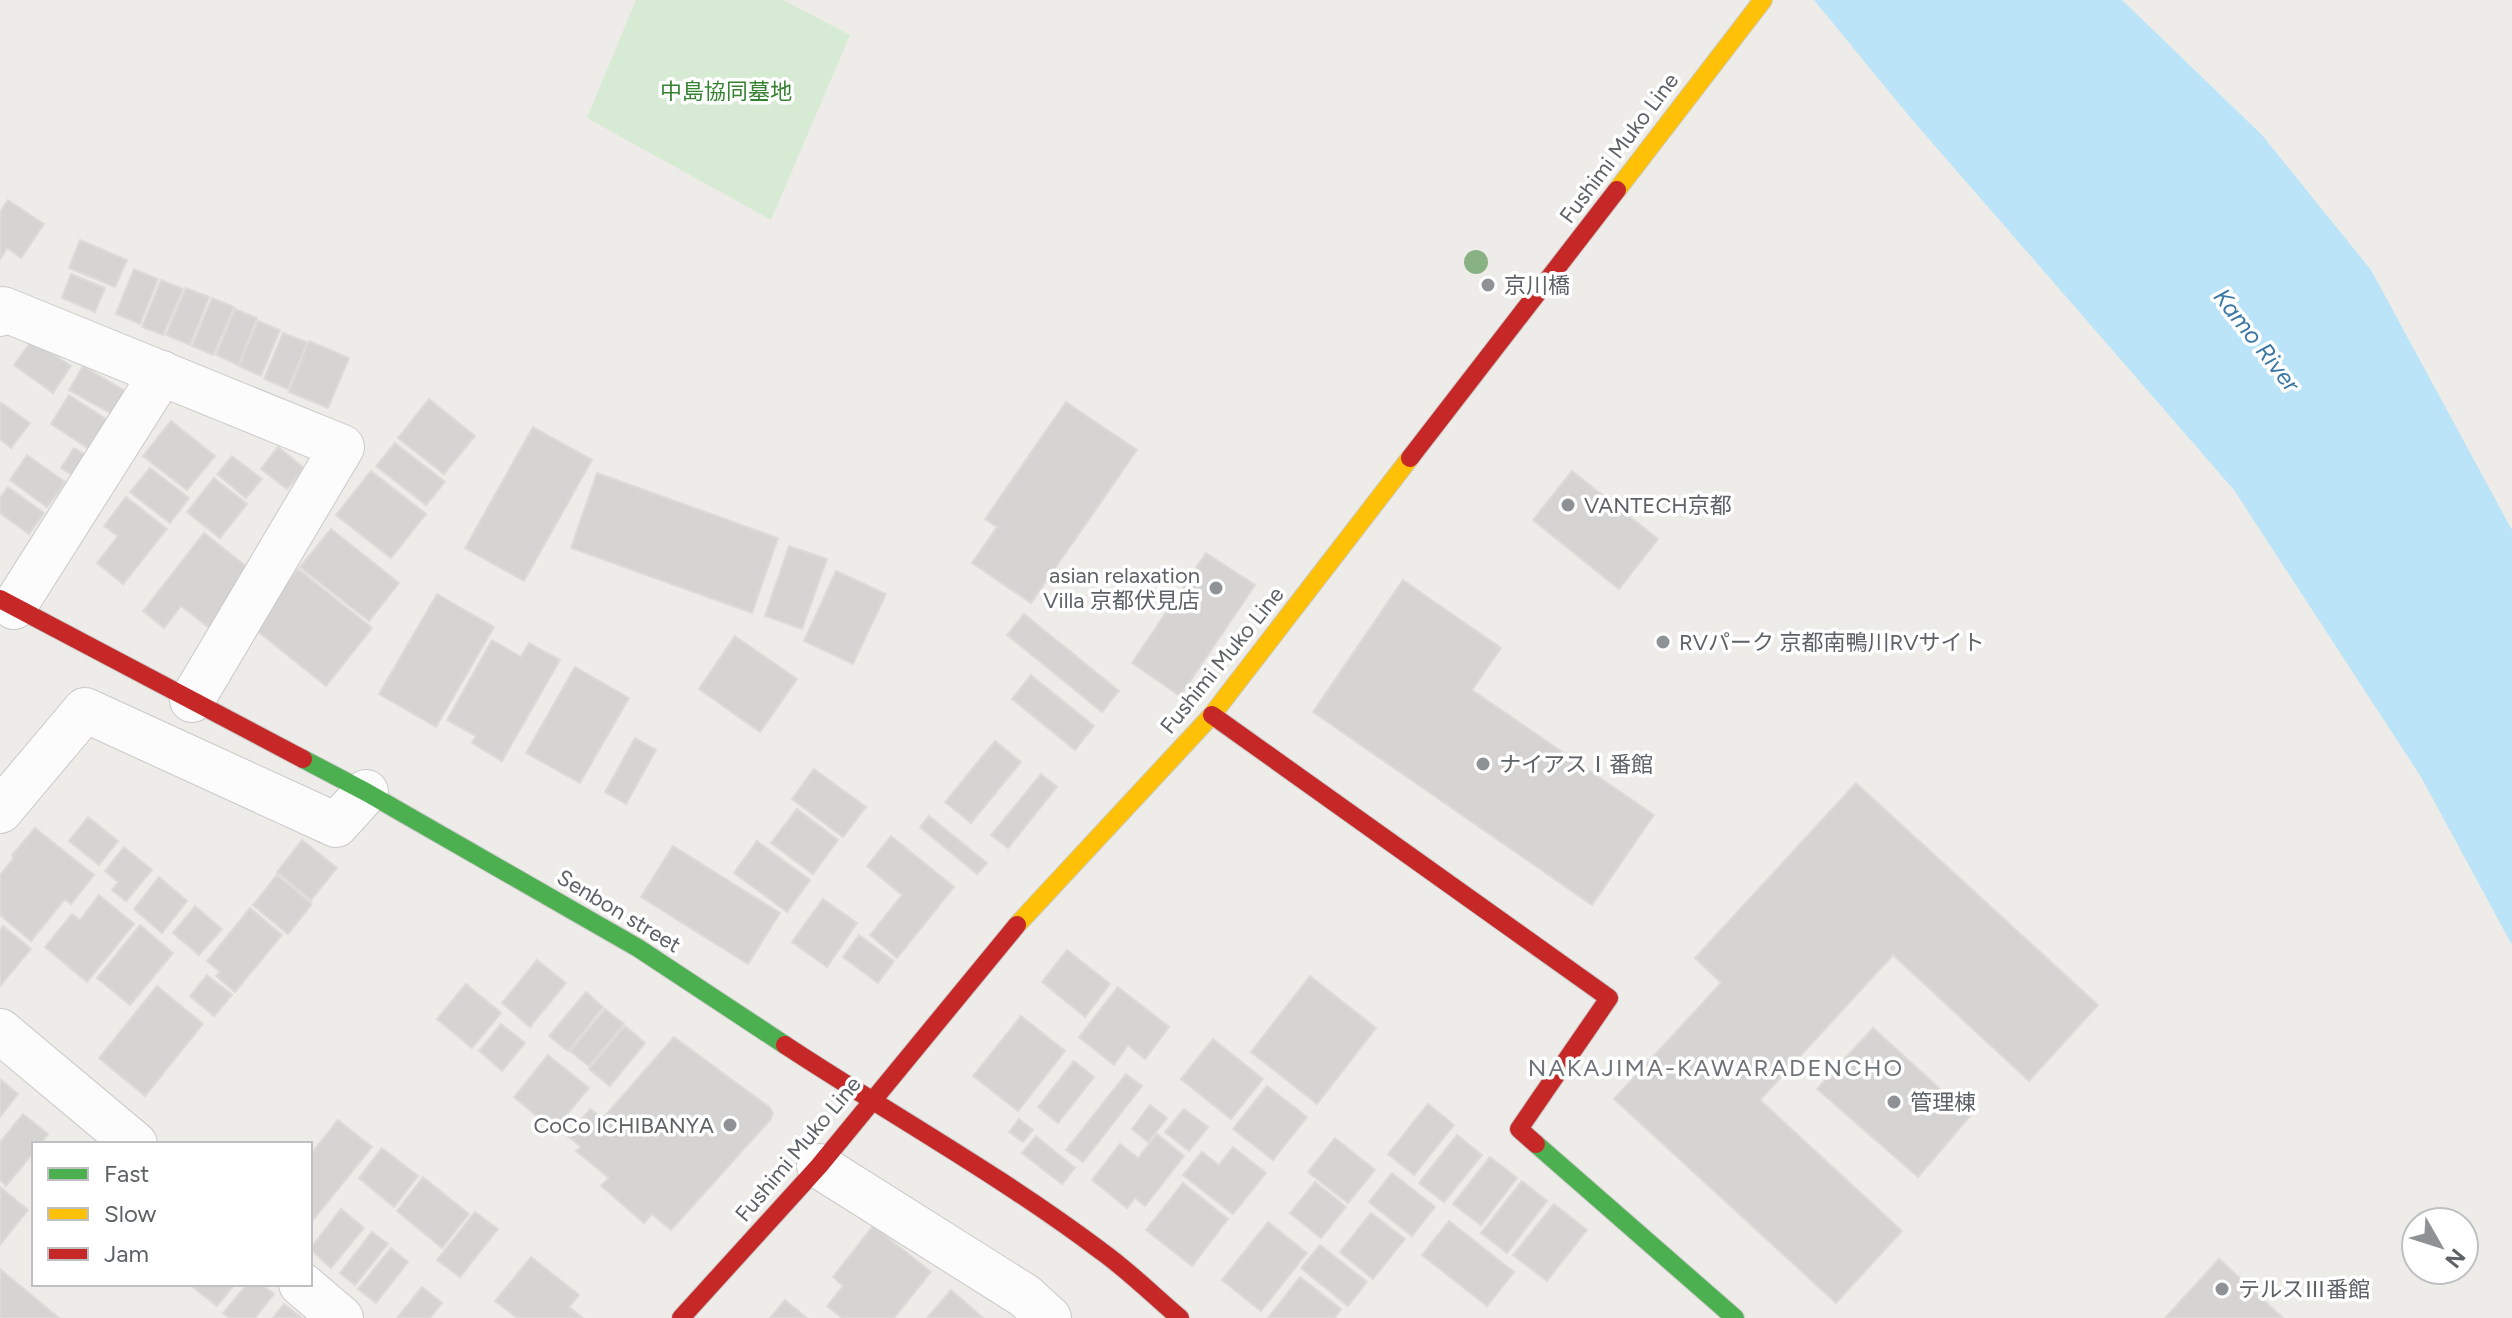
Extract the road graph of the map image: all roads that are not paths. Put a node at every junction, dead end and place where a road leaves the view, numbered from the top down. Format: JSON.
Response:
{"nodes":[{"id":1,"x":1763,"y":0,"type":"edge"},
{"id":2,"x":0,"y":314,"type":"edge"},
{"id":3,"x":162,"y":373,"type":"junction"},
{"id":4,"x":7,"y":603,"type":"edge"},
{"id":5,"x":192,"y":700,"type":"junction"},
{"id":6,"x":1212,"y":715,"type":"junction"},
{"id":7,"x":366,"y":792,"type":"junction"},
{"id":8,"x":0,"y":811,"type":"edge"},
{"id":9,"x":0,"y":1031,"type":"edge"},
{"id":10,"x":870,"y":1101,"type":"junction"},
{"id":11,"x":133,"y":1142,"type":"edge"},
{"id":12,"x":819,"y":1166,"type":"junction"},
{"id":13,"x":303,"y":1286,"type":"edge"},
{"id":14,"x":341,"y":1318,"type":"edge"},
{"id":15,"x":681,"y":1318,"type":"edge"},
{"id":16,"x":1049,"y":1318,"type":"edge"},
{"id":17,"x":1180,"y":1318,"type":"edge"},
{"id":18,"x":1735,"y":1318,"type":"edge"}],
"edges":[{"from":1,"to":6,"type":"street","name":"Fushimi Muko Line"},
{"from":2,"to":3,"type":"street"},
{"from":3,"to":4,"type":"street"},
{"from":3,"to":5,"type":"street"},
{"from":4,"to":5,"type":"street","name":"Senbon street"},
{"from":5,"to":7,"type":"street","name":"Senbon street"},
{"from":6,"to":10,"type":"street","name":"Fushimi Muko Line"},
{"from":6,"to":18,"type":"street"},
{"from":7,"to":8,"type":"street"},
{"from":7,"to":10,"type":"street","name":"Senbon street"},
{"from":9,"to":11,"type":"street"},
{"from":10,"to":12,"type":"street","name":"Fushimi Muko Line"},
{"from":10,"to":17,"type":"street","name":"Senbon street"},
{"from":12,"to":15,"type":"street","name":"Fushimi Muko Line"},
{"from":12,"to":16,"type":"street"},
{"from":13,"to":14,"type":"street"}]}
